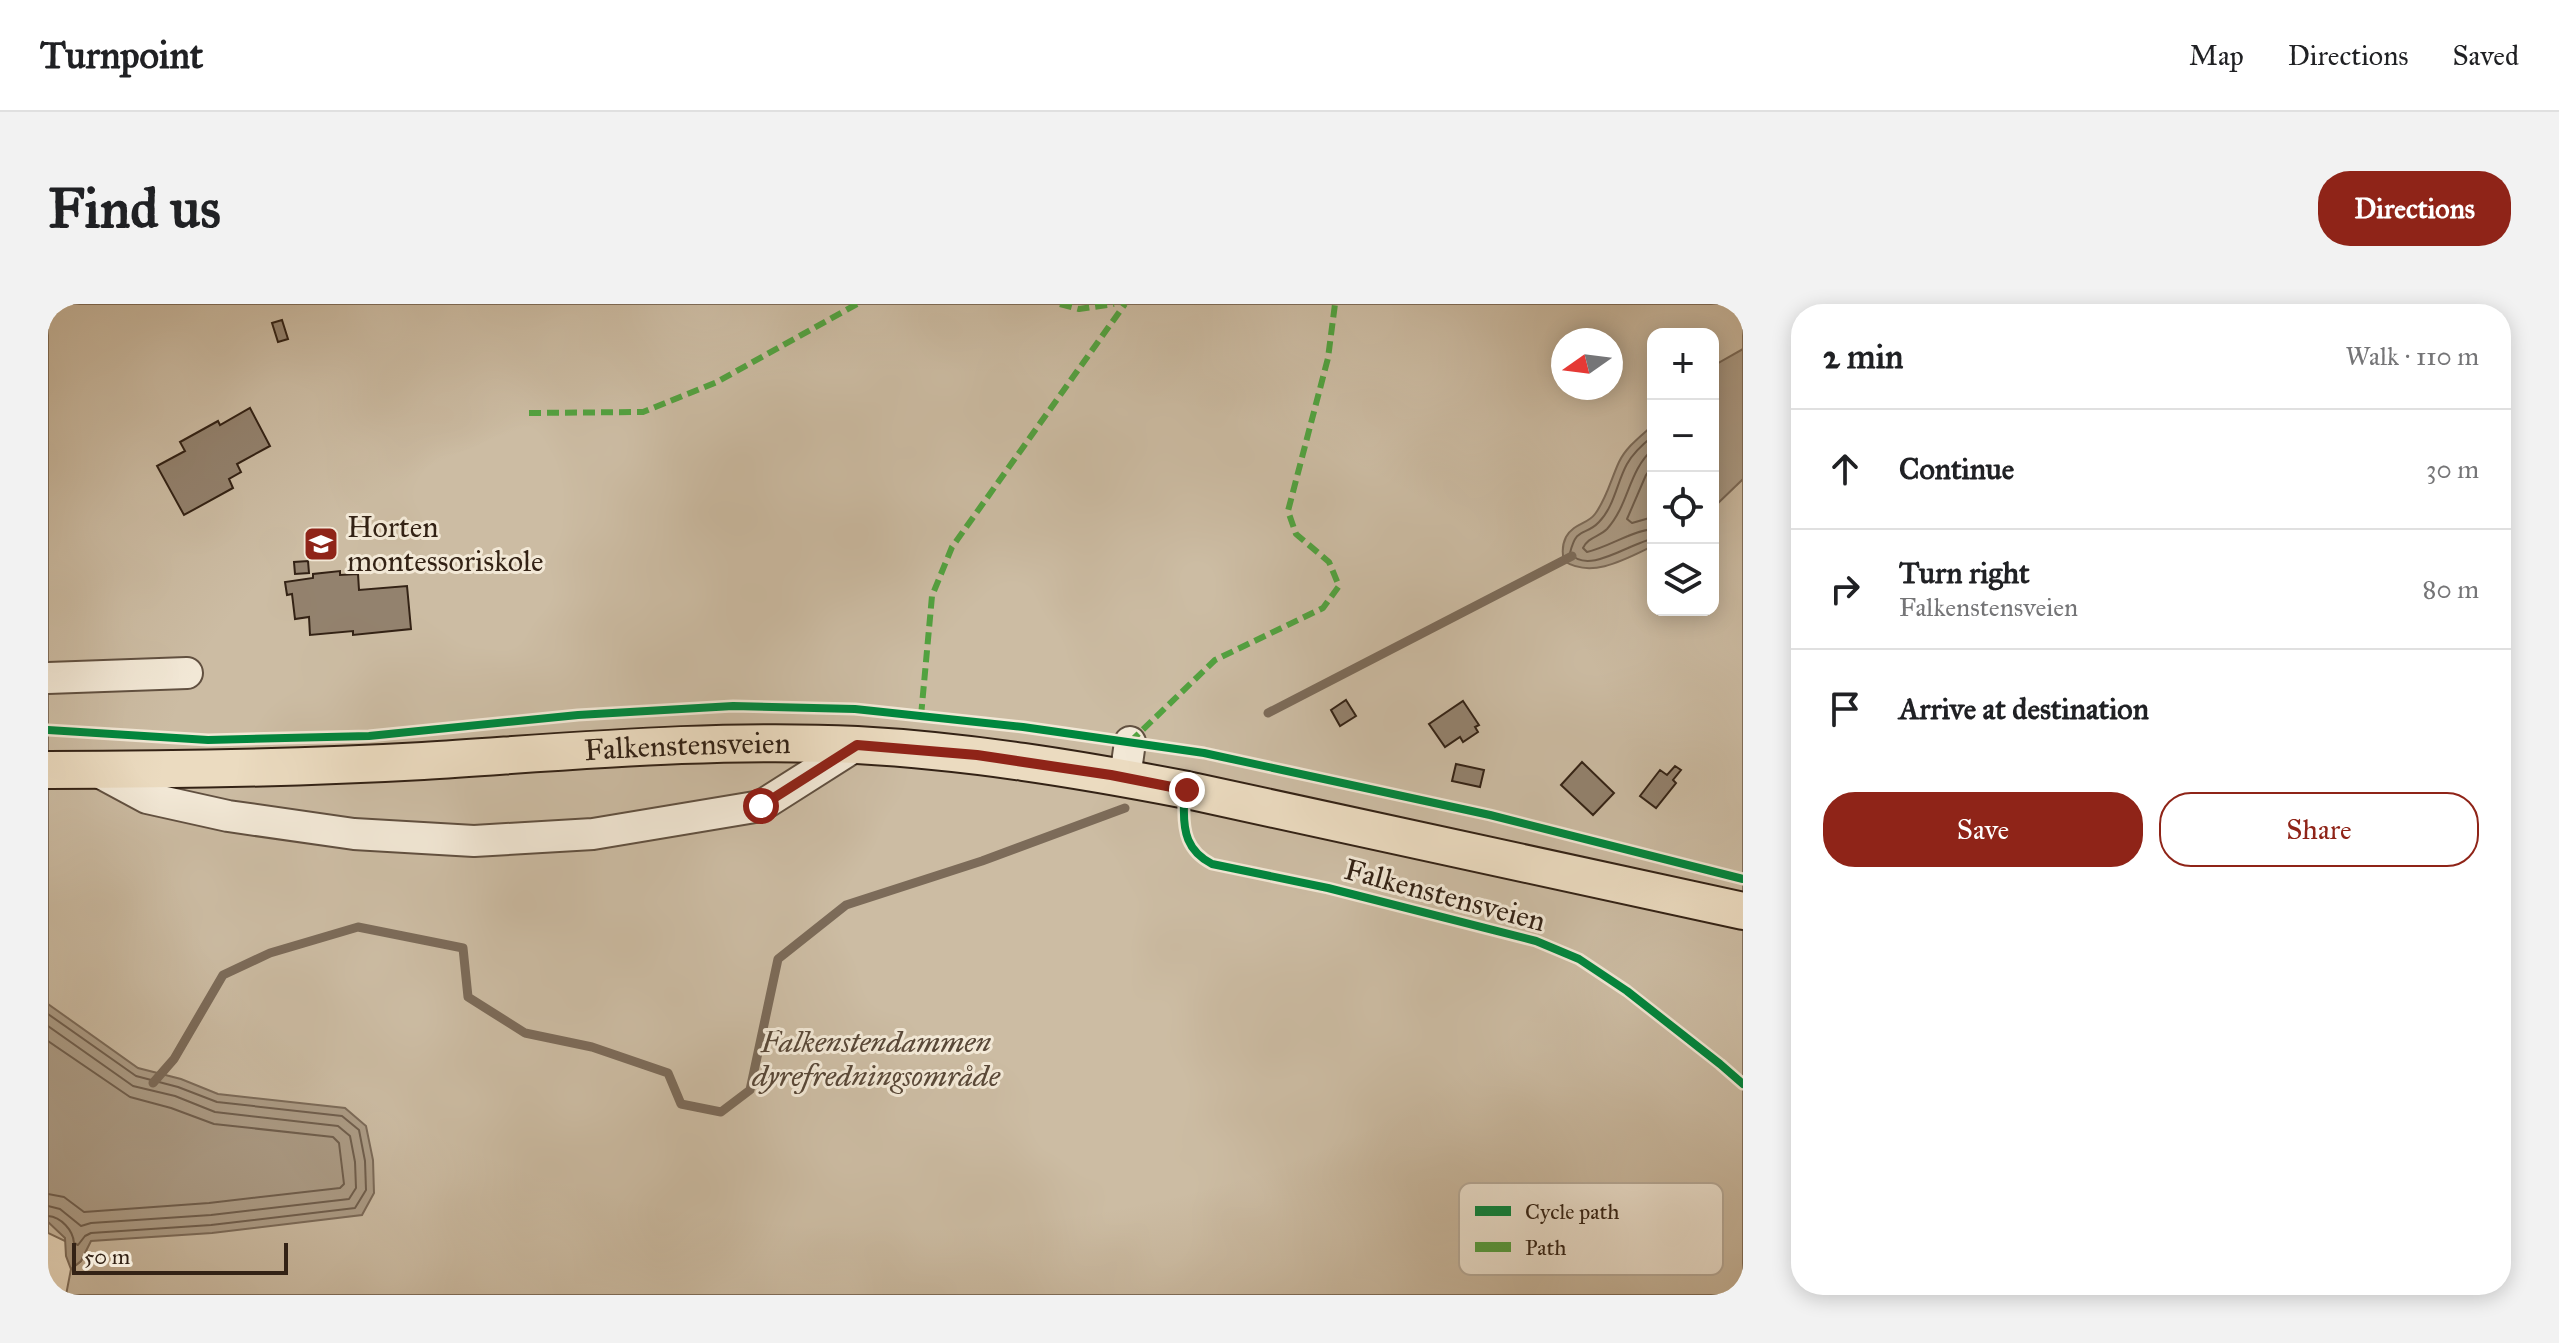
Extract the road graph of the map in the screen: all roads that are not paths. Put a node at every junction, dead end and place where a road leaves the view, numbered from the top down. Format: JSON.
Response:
{"nodes":[{"id":1,"x":187,"y":673,"type":"dead end"},
{"id":2,"x":48,"y":678,"type":"edge"},
{"id":3,"x":1130,"y":742,"type":"dead end"},
{"id":4,"x":857,"y":745,"type":"junction"},
{"id":5,"x":48,"y":770,"type":"edge"},
{"id":6,"x":95,"y":770,"type":"junction"},
{"id":7,"x":1125,"y":778,"type":"junction"},
{"id":8,"x":1743,"y":911,"type":"edge"}],
"edges":[{"from":1,"to":2,"type":"street"},
{"from":3,"to":7,"type":"street"},
{"from":4,"to":6,"type":"main road","name":"Falkenstensveien"},
{"from":4,"to":6,"type":"street"},
{"from":4,"to":7,"type":"main road","name":"Falkenstensveien"},
{"from":5,"to":6,"type":"main road","name":"Falkenstensveien"},
{"from":7,"to":8,"type":"main road","name":"Falkenstensveien"}]}
